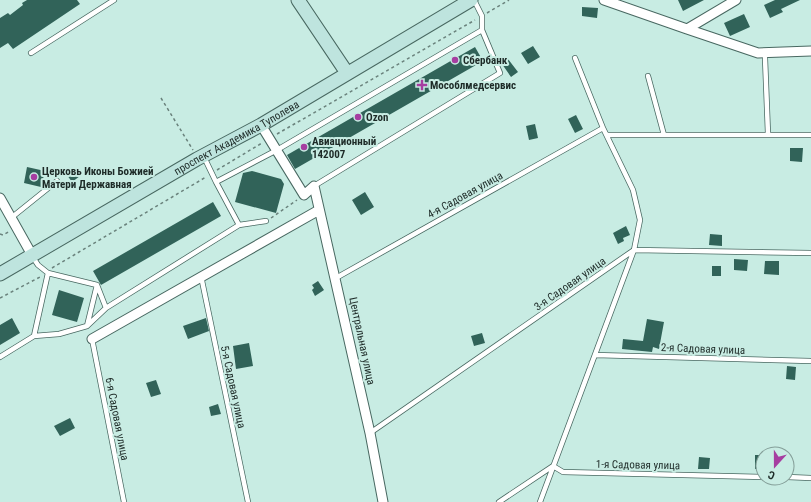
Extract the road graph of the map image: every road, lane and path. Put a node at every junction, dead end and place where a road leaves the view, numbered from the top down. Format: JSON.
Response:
{"nodes":[{"id":1,"x":114,"y":0,"type":"edge"},
{"id":2,"x":298,"y":0,"type":"edge"},
{"id":3,"x":473,"y":0,"type":"edge"},
{"id":4,"x":509,"y":0,"type":"edge"},
{"id":5,"x":604,"y":0,"type":"edge"},
{"id":6,"x":736,"y":0,"type":"edge"},
{"id":7,"x":482,"y":16,"type":"junction"},
{"id":8,"x":687,"y":29,"type":"junction"},
{"id":9,"x":482,"y":30,"type":"junction"},
{"id":10,"x":811,"y":51,"type":"edge"},
{"id":11,"x":31,"y":53,"type":"dead end"},
{"id":12,"x":575,"y":58,"type":"dead end"},
{"id":13,"x":765,"y":58,"type":"dead end"},
{"id":14,"x":347,"y":73,"type":"junction"},
{"id":15,"x":648,"y":76,"type":"dead end"},
{"id":16,"x":160,"y":98,"type":"dead end"},
{"id":17,"x":261,"y":125,"type":"junction"},
{"id":18,"x":603,"y":128,"type":"junction"},
{"id":19,"x":768,"y":134,"type":"junction"},
{"id":20,"x":608,"y":135,"type":"junction"},
{"id":21,"x":664,"y":135,"type":"junction"},
{"id":22,"x":811,"y":135,"type":"edge"},
{"id":23,"x":270,"y":138,"type":"junction"},
{"id":24,"x":277,"y":150,"type":"junction"},
{"id":25,"x":199,"y":154,"type":"junction"},
{"id":26,"x":212,"y":173,"type":"junction"},
{"id":27,"x":57,"y":182,"type":"dead end"},
{"id":28,"x":216,"y":182,"type":"junction"},
{"id":29,"x":314,"y":186,"type":"junction"},
{"id":30,"x":304,"y":195,"type":"junction"},
{"id":31,"x":0,"y":198,"type":"edge"},
{"id":32,"x":319,"y":210,"type":"junction"},
{"id":33,"x":11,"y":218,"type":"junction"},
{"id":34,"x":266,"y":221,"type":"joint"},
{"id":35,"x":239,"y":225,"type":"junction"},
{"id":36,"x":634,"y":250,"type":"junction"},
{"id":37,"x":811,"y":253,"type":"edge"},
{"id":38,"x":32,"y":256,"type":"junction"},
{"id":39,"x":48,"y":273,"type":"junction"},
{"id":40,"x":0,"y":274,"type":"edge"},
{"id":41,"x":201,"y":276,"type":"junction"},
{"id":42,"x":336,"y":278,"type":"junction"},
{"id":43,"x":97,"y":285,"type":"junction"},
{"id":44,"x":0,"y":298,"type":"edge"},
{"id":45,"x":106,"y":308,"type":"junction"},
{"id":46,"x":87,"y":326,"type":"junction"},
{"id":47,"x":34,"y":336,"type":"junction"},
{"id":48,"x":92,"y":339,"type":"joint"},
{"id":49,"x":595,"y":355,"type":"junction"},
{"id":50,"x":0,"y":357,"type":"edge"},
{"id":51,"x":811,"y":361,"type":"edge"},
{"id":52,"x":370,"y":433,"type":"junction"},
{"id":53,"x":553,"y":466,"type":"junction"},
{"id":54,"x":755,"y":476,"type":"edge"},
{"id":55,"x":795,"y":477,"type":"edge"},
{"id":56,"x":811,"y":478,"type":"edge"},
{"id":57,"x":124,"y":502,"type":"edge"},
{"id":58,"x":248,"y":502,"type":"edge"},
{"id":59,"x":383,"y":502,"type":"edge"},
{"id":60,"x":499,"y":502,"type":"edge"},
{"id":61,"x":540,"y":502,"type":"edge"}],
"edges":[{"from":1,"to":11,"type":"lane"},
{"from":2,"to":14,"type":"main road"},
{"from":3,"to":7,"type":"lane"},
{"from":3,"to":14,"type":"main road","name":"проспект Академика Туполева"},
{"from":4,"to":7,"type":"path"},
{"from":5,"to":8,"type":"street"},
{"from":6,"to":8,"type":"street"},
{"from":7,"to":9,"type":"lane"},
{"from":7,"to":23,"type":"path"},
{"from":8,"to":10,"type":"street"},
{"from":9,"to":24,"type":"lane"},
{"from":9,"to":29,"type":"lane"},
{"from":12,"to":18,"type":"lane"},
{"from":13,"to":19,"type":"lane"},
{"from":14,"to":17,"type":"main road","name":"проспект Академика Туполева"},
{"from":15,"to":21,"type":"lane"},
{"from":16,"to":25,"type":"path"},
{"from":17,"to":23,"type":"street"},
{"from":17,"to":25,"type":"main road","name":"проспект Академика Туполева"},
{"from":18,"to":20,"type":"lane"},
{"from":18,"to":42,"type":"lane","name":"4-я Садовая улица"},
{"from":19,"to":21,"type":"lane"},
{"from":19,"to":22,"type":"lane"},
{"from":20,"to":21,"type":"lane"},
{"from":20,"to":36,"type":"lane"},
{"from":23,"to":24,"type":"street"},
{"from":23,"to":26,"type":"path"},
{"from":24,"to":28,"type":"lane"},
{"from":24,"to":30,"type":"street"},
{"from":25,"to":26,"type":"lane"},
{"from":25,"to":38,"type":"main road","name":"проспект Академика Туполева"},
{"from":26,"to":28,"type":"lane"},
{"from":26,"to":39,"type":"path"},
{"from":27,"to":33,"type":"lane"},
{"from":28,"to":35,"type":"lane"},
{"from":29,"to":30,"type":"street"},
{"from":29,"to":32,"type":"street","name":"Центральная улица"},
{"from":30,"to":34,"type":"path"},
{"from":31,"to":33,"type":"street"},
{"from":32,"to":41,"type":"street"},
{"from":32,"to":42,"type":"street","name":"Центральная улица"},
{"from":33,"to":38,"type":"street"},
{"from":34,"to":35,"type":"lane"},
{"from":35,"to":45,"type":"lane"},
{"from":36,"to":37,"type":"lane"},
{"from":36,"to":49,"type":"lane"},
{"from":36,"to":52,"type":"lane","name":"3-я Садовая улица"},
{"from":38,"to":39,"type":"lane"},
{"from":38,"to":40,"type":"main road","name":"проспект Академика Туполева"},
{"from":39,"to":43,"type":"lane"},
{"from":39,"to":44,"type":"path"},
{"from":39,"to":47,"type":"lane"},
{"from":41,"to":48,"type":"street"},
{"from":41,"to":58,"type":"lane","name":"5-я Садовая улица"},
{"from":42,"to":52,"type":"street","name":"Центральная улица"},
{"from":43,"to":45,"type":"lane"},
{"from":43,"to":46,"type":"lane"},
{"from":45,"to":46,"type":"lane"},
{"from":46,"to":47,"type":"lane"},
{"from":47,"to":50,"type":"lane"},
{"from":48,"to":57,"type":"lane","name":"6-я Садовая улица"},
{"from":49,"to":51,"type":"lane","name":"2-я Садовая улица"},
{"from":49,"to":53,"type":"lane"},
{"from":52,"to":59,"type":"street","name":"Центральная улица"},
{"from":53,"to":54,"type":"lane","name":"1-я Садовая улица"},
{"from":53,"to":60,"type":"lane"},
{"from":53,"to":61,"type":"lane"},
{"from":55,"to":56,"type":"lane"}]}
